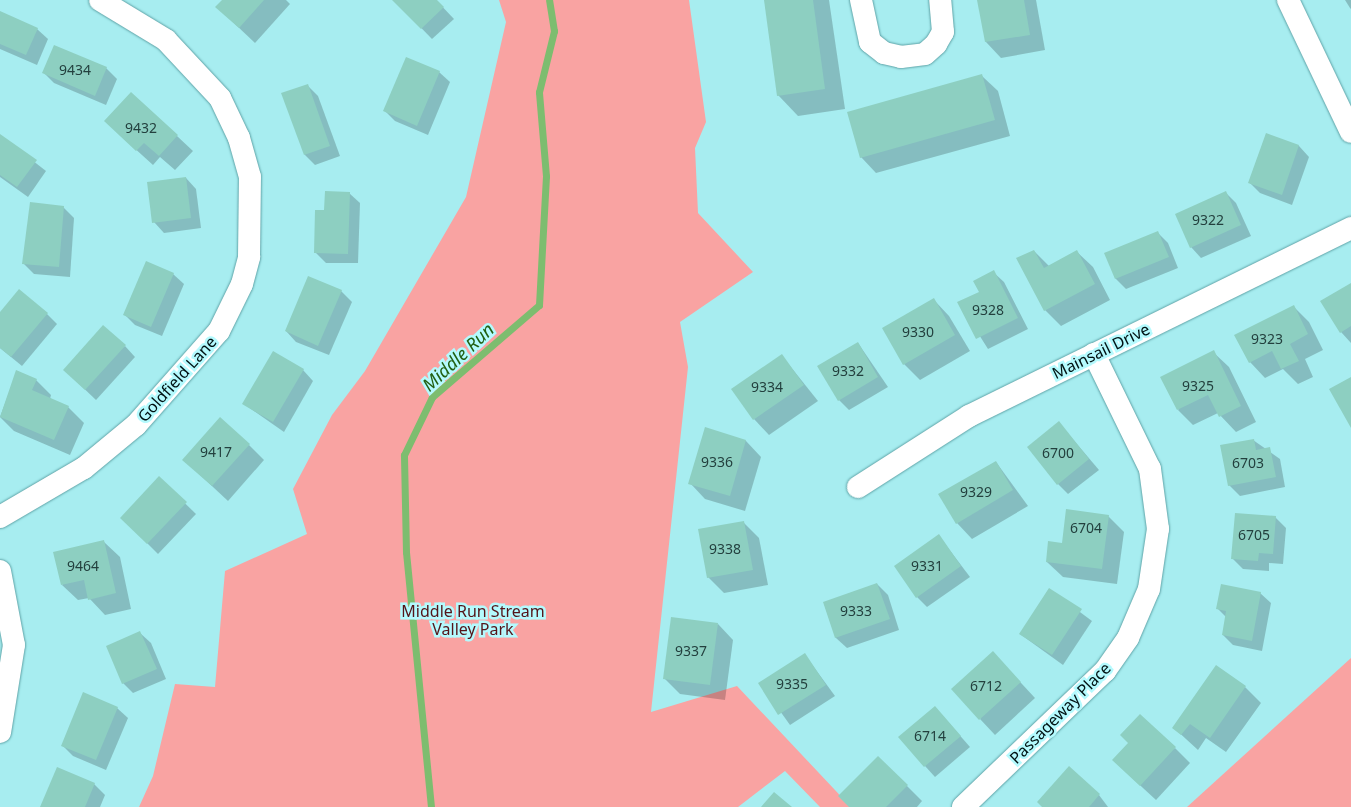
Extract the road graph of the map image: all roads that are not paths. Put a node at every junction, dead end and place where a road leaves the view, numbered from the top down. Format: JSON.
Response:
{"nodes":[{"id":1,"x":100,"y":0,"type":"edge"},
{"id":2,"x":861,"y":0,"type":"edge"},
{"id":3,"x":940,"y":0,"type":"edge"},
{"id":4,"x":1288,"y":0,"type":"edge"},
{"id":5,"x":1351,"y":132,"type":"edge"},
{"id":6,"x":1351,"y":228,"type":"edge"},
{"id":7,"x":1094,"y":354,"type":"junction"},
{"id":8,"x":858,"y":487,"type":"dead end"},
{"id":9,"x":0,"y":517,"type":"edge"},
{"id":10,"x":0,"y":571,"type":"edge"},
{"id":11,"x":0,"y":732,"type":"edge"},
{"id":12,"x":963,"y":807,"type":"edge"}],
"edges":[{"from":1,"to":9,"type":"street","name":"Goldfield Lane"},
{"from":2,"to":3,"type":"street"},
{"from":4,"to":5,"type":"street"},
{"from":6,"to":7,"type":"street","name":"Mainsail Drive"},
{"from":7,"to":8,"type":"street","name":"Mainsail Drive"},
{"from":7,"to":12,"type":"street","name":"Passageway Place"},
{"from":10,"to":11,"type":"street"}]}
